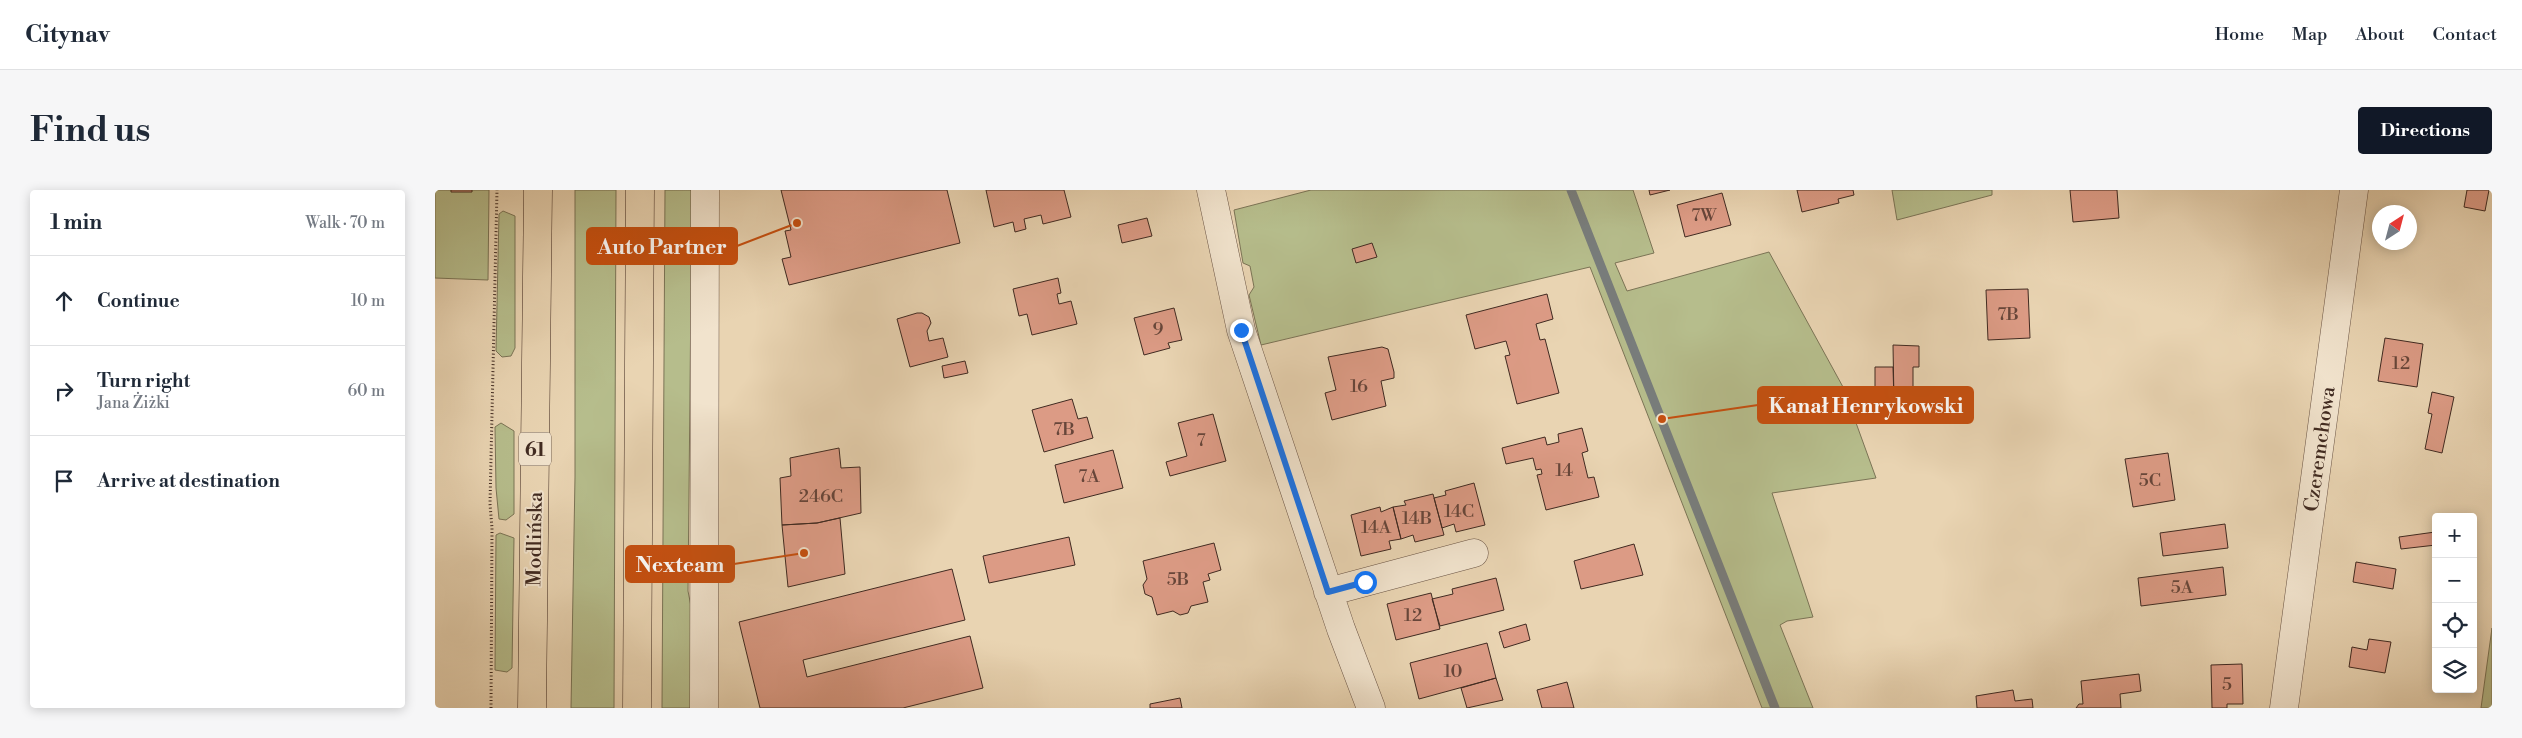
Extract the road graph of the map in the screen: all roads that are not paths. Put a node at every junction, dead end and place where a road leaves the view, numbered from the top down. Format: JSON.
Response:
{"nodes":[{"id":1,"x":538,"y":190,"type":"edge"},
{"id":2,"x":640,"y":190,"type":"edge"},
{"id":3,"x":705,"y":190,"type":"edge"},
{"id":4,"x":1211,"y":190,"type":"edge"},
{"id":5,"x":2353,"y":190,"type":"edge"},
{"id":6,"x":1474,"y":553,"type":"dead end"},
{"id":7,"x":1328,"y":592,"type":"junction"},
{"id":8,"x":532,"y":708,"type":"edge"},
{"id":9,"x":637,"y":708,"type":"edge"},
{"id":10,"x":704,"y":708,"type":"edge"},
{"id":11,"x":1371,"y":708,"type":"edge"},
{"id":12,"x":2285,"y":708,"type":"edge"}],
"edges":[{"from":1,"to":8,"type":"main road","name":"Modlińska","number":"61"},
{"from":2,"to":9,"type":"main road"},
{"from":3,"to":10,"type":"street"},
{"from":4,"to":7,"type":"street"},
{"from":5,"to":12,"type":"street","name":"Czeremchowa"},
{"from":6,"to":7,"type":"street"},
{"from":7,"to":11,"type":"street"}]}
